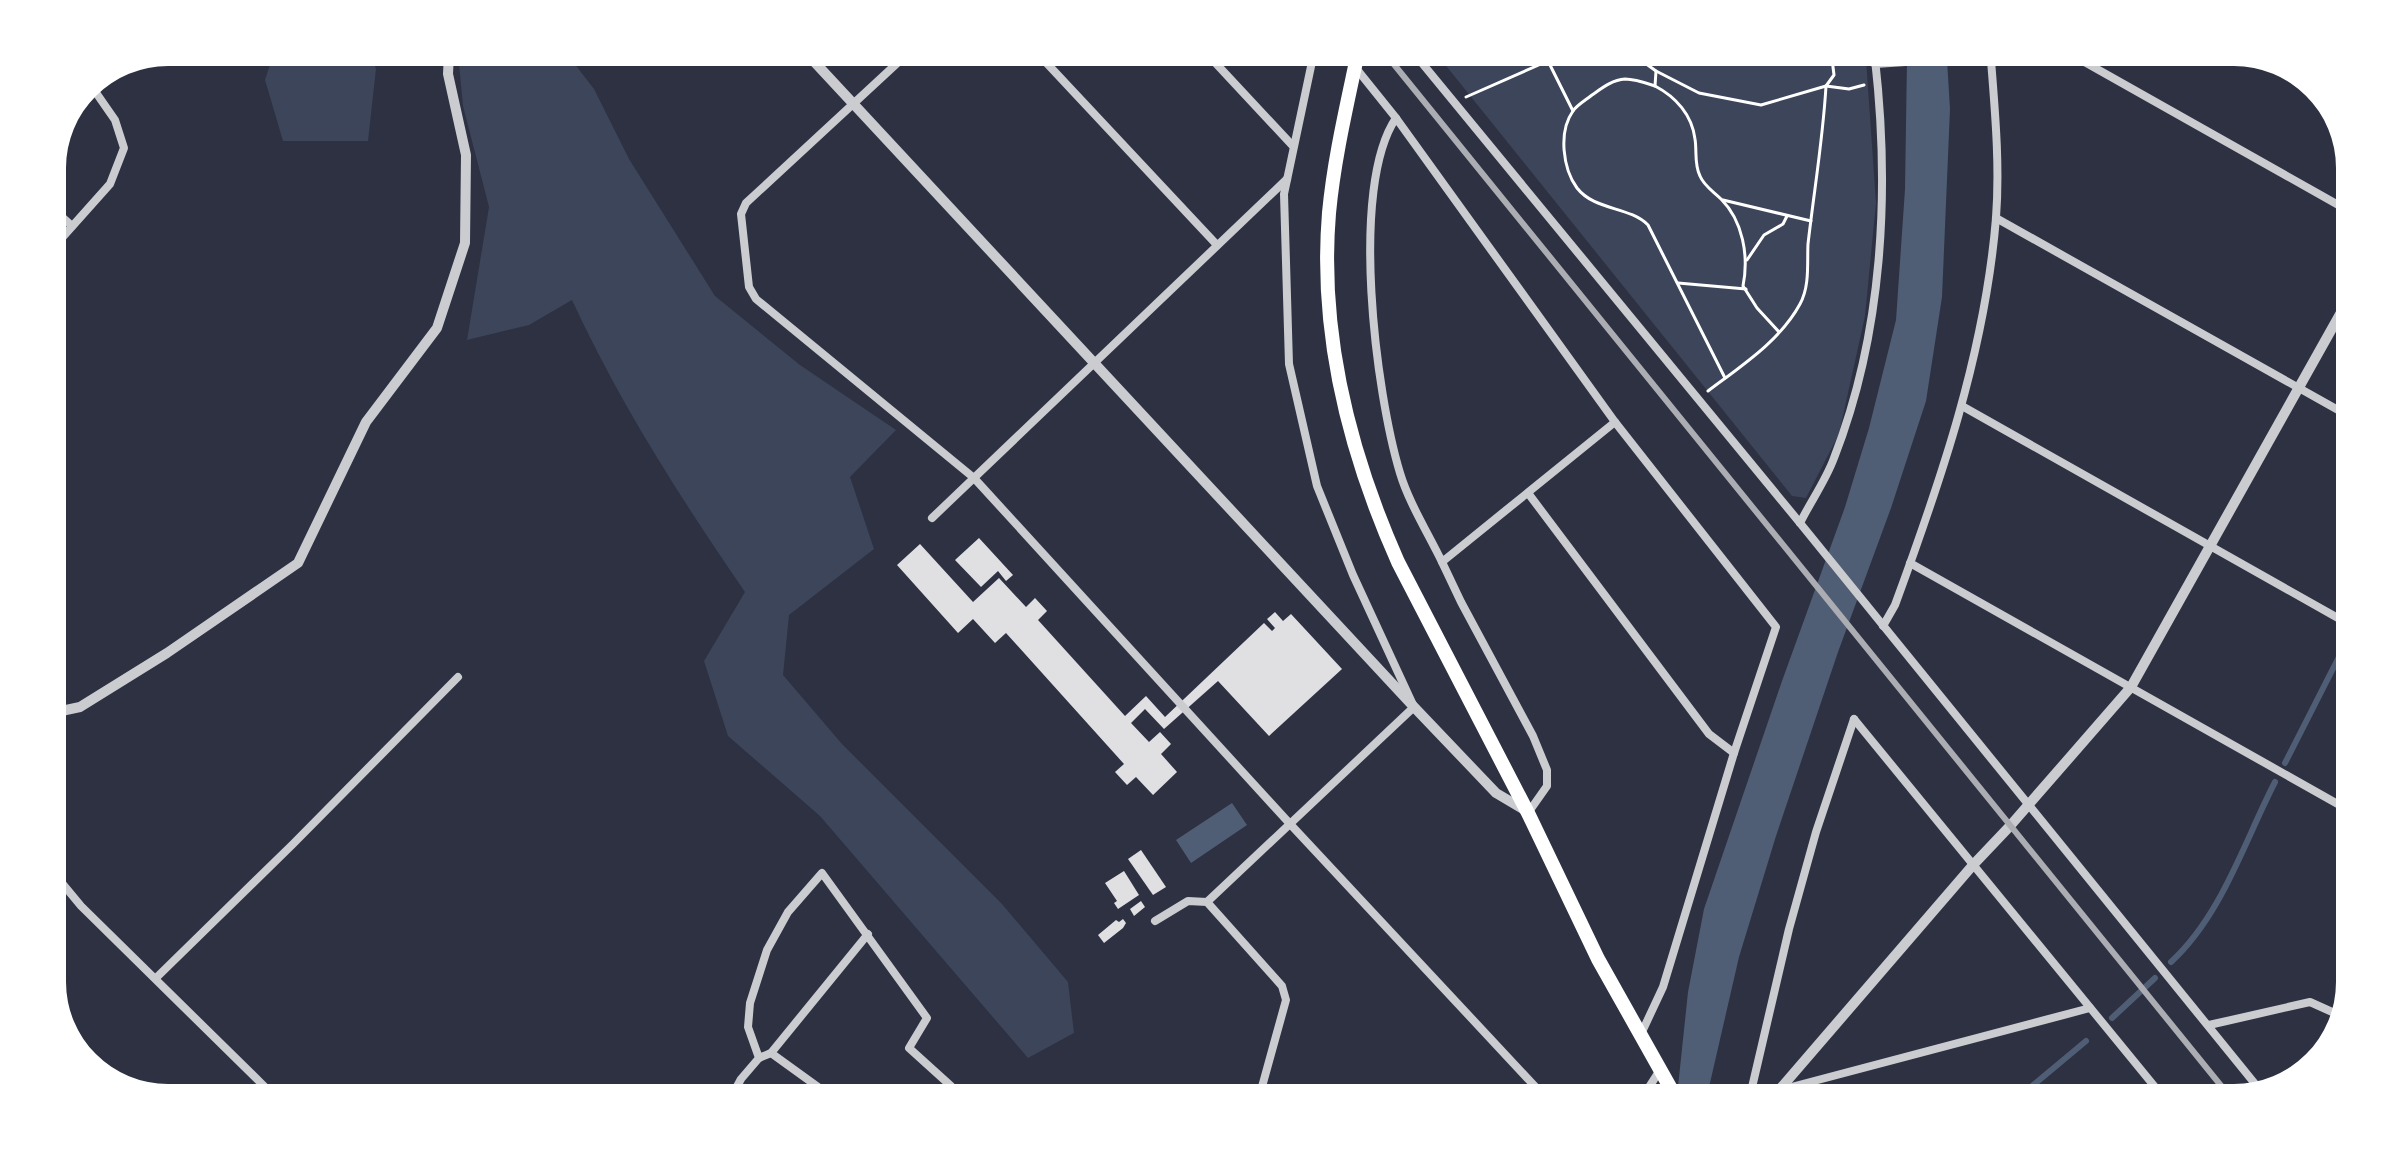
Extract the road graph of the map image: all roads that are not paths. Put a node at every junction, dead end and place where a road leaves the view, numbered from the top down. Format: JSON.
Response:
{"nodes":[{"id":1,"x":448,"y":66,"type":"edge"},
{"id":2,"x":818,"y":66,"type":"edge"},
{"id":3,"x":894,"y":66,"type":"edge"},
{"id":4,"x":1049,"y":66,"type":"edge"},
{"id":5,"x":1218,"y":66,"type":"edge"},
{"id":6,"x":1311,"y":66,"type":"edge"},
{"id":7,"x":1354,"y":66,"type":"edge"},
{"id":8,"x":1355,"y":66,"type":"edge"},
{"id":9,"x":1425,"y":66,"type":"edge"},
{"id":10,"x":1875,"y":66,"type":"edge"},
{"id":11,"x":1992,"y":66,"type":"edge"},
{"id":12,"x":2092,"y":66,"type":"edge"},
{"id":13,"x":97,"y":95,"type":"edge"},
{"id":14,"x":854,"y":104,"type":"junction"},
{"id":15,"x":1396,"y":118,"type":"junction"},
{"id":16,"x":1292,"y":145,"type":"junction"},
{"id":17,"x":1287,"y":179,"type":"junction"},
{"id":18,"x":2336,"y":204,"type":"edge"},
{"id":19,"x":1996,"y":218,"type":"junction"},
{"id":20,"x":66,"y":221,"type":"edge"},
{"id":21,"x":72,"y":226,"type":"junction"},
{"id":22,"x":66,"y":233,"type":"edge"},
{"id":23,"x":1217,"y":245,"type":"junction"},
{"id":24,"x":2336,"y":322,"type":"edge"},
{"id":25,"x":1094,"y":363,"type":"junction"},
{"id":26,"x":2299,"y":388,"type":"junction"},
{"id":27,"x":1962,"y":406,"type":"junction"},
{"id":28,"x":2336,"y":409,"type":"edge"},
{"id":29,"x":1615,"y":422,"type":"junction"},
{"id":30,"x":974,"y":478,"type":"junction"},
{"id":31,"x":1528,"y":493,"type":"junction"},
{"id":32,"x":932,"y":518,"type":"dead end"},
{"id":33,"x":1800,"y":523,"type":"junction"},
{"id":34,"x":2210,"y":546,"type":"junction"},
{"id":35,"x":1442,"y":562,"type":"junction"},
{"id":36,"x":1910,"y":563,"type":"junction"},
{"id":37,"x":2336,"y":617,"type":"edge"},
{"id":38,"x":1883,"y":626,"type":"junction"},
{"id":39,"x":458,"y":677,"type":"dead end"},
{"id":40,"x":2131,"y":687,"type":"junction"},
{"id":41,"x":1414,"y":707,"type":"junction"},
{"id":42,"x":66,"y":710,"type":"edge"},
{"id":43,"x":1734,"y":753,"type":"junction"},
{"id":44,"x":2336,"y":803,"type":"edge"},
{"id":45,"x":2028,"y":806,"type":"junction"},
{"id":46,"x":1528,"y":813,"type":"junction"},
{"id":47,"x":1291,"y":825,"type":"junction"},
{"id":48,"x":1973,"y":865,"type":"junction"},
{"id":49,"x":66,"y":888,"type":"edge"},
{"id":50,"x":1207,"y":902,"type":"junction"},
{"id":51,"x":1155,"y":921,"type":"dead end"},
{"id":52,"x":868,"y":934,"type":"junction"},
{"id":53,"x":156,"y":978,"type":"junction"},
{"id":54,"x":2090,"y":1008,"type":"junction"},
{"id":55,"x":2331,"y":1011,"type":"edge"},
{"id":56,"x":2209,"y":1025,"type":"junction"},
{"id":57,"x":1641,"y":1035,"type":"junction"},
{"id":58,"x":771,"y":1053,"type":"junction"},
{"id":59,"x":759,"y":1058,"type":"junction"},
{"id":60,"x":1663,"y":1075,"type":"junction"},
{"id":61,"x":2254,"y":1082,"type":"edge"},
{"id":62,"x":262,"y":1084,"type":"edge"},
{"id":63,"x":738,"y":1084,"type":"edge"},
{"id":64,"x":814,"y":1084,"type":"edge"},
{"id":65,"x":949,"y":1084,"type":"edge"},
{"id":66,"x":1263,"y":1084,"type":"edge"},
{"id":67,"x":1533,"y":1084,"type":"edge"},
{"id":68,"x":1654,"y":1084,"type":"edge"},
{"id":69,"x":1668,"y":1084,"type":"edge"},
{"id":70,"x":1753,"y":1084,"type":"edge"},
{"id":71,"x":1785,"y":1084,"type":"edge"},
{"id":72,"x":1810,"y":1084,"type":"edge"},
{"id":73,"x":2151,"y":1084,"type":"edge"}],
"edges":[{"from":1,"to":42,"type":"street"},
{"from":2,"to":14,"type":"street"},
{"from":3,"to":14,"type":"street"},
{"from":4,"to":23,"type":"street"},
{"from":5,"to":16,"type":"street"},
{"from":6,"to":16,"type":"street"},
{"from":7,"to":15,"type":"street"},
{"from":8,"to":46,"type":"highway"},
{"from":9,"to":33,"type":"street"},
{"from":10,"to":33,"type":"street"},
{"from":11,"to":19,"type":"street"},
{"from":12,"to":18,"type":"street"},
{"from":13,"to":21,"type":"street"},
{"from":14,"to":25,"type":"street"},
{"from":14,"to":30,"type":"street"},
{"from":15,"to":29,"type":"street"},
{"from":15,"to":35,"type":"street"},
{"from":16,"to":17,"type":"street"},
{"from":17,"to":23,"type":"street"},
{"from":17,"to":41,"type":"street"},
{"from":19,"to":26,"type":"street"},
{"from":19,"to":27,"type":"street"},
{"from":20,"to":21,"type":"street"},
{"from":21,"to":22,"type":"street"},
{"from":23,"to":25,"type":"street"},
{"from":24,"to":26,"type":"street"},
{"from":25,"to":30,"type":"street"},
{"from":25,"to":41,"type":"street"},
{"from":26,"to":28,"type":"street"},
{"from":26,"to":34,"type":"street"},
{"from":27,"to":34,"type":"street"},
{"from":27,"to":36,"type":"street"},
{"from":29,"to":31,"type":"street"},
{"from":29,"to":43,"type":"street"},
{"from":30,"to":32,"type":"street"},
{"from":30,"to":47,"type":"street"},
{"from":31,"to":35,"type":"street"},
{"from":31,"to":43,"type":"street"},
{"from":33,"to":38,"type":"street"},
{"from":34,"to":37,"type":"street"},
{"from":34,"to":40,"type":"street"},
{"from":35,"to":46,"type":"street"},
{"from":36,"to":38,"type":"street"},
{"from":36,"to":40,"type":"street"},
{"from":38,"to":45,"type":"street"},
{"from":39,"to":53,"type":"street"},
{"from":40,"to":44,"type":"street"},
{"from":40,"to":45,"type":"street"},
{"from":41,"to":46,"type":"street"},
{"from":41,"to":47,"type":"street"},
{"from":43,"to":57,"type":"street"},
{"from":45,"to":48,"type":"street"},
{"from":45,"to":56,"type":"street"},
{"from":46,"to":57,"type":"highway"},
{"from":47,"to":50,"type":"street"},
{"from":47,"to":67,"type":"street"},
{"from":48,"to":54,"type":"street"},
{"from":48,"to":70,"type":"street"},
{"from":48,"to":71,"type":"street"},
{"from":49,"to":53,"type":"street"},
{"from":50,"to":51,"type":"street"},
{"from":50,"to":66,"type":"street"},
{"from":52,"to":58,"type":"street"},
{"from":52,"to":59,"type":"street"},
{"from":52,"to":65,"type":"street"},
{"from":53,"to":62,"type":"street"},
{"from":54,"to":72,"type":"street"},
{"from":54,"to":73,"type":"street"},
{"from":55,"to":56,"type":"street"},
{"from":56,"to":61,"type":"street"},
{"from":57,"to":60,"type":"highway"},
{"from":58,"to":59,"type":"street"},
{"from":58,"to":64,"type":"street"},
{"from":59,"to":63,"type":"street"},
{"from":60,"to":68,"type":"street"},
{"from":60,"to":69,"type":"highway"}]}
